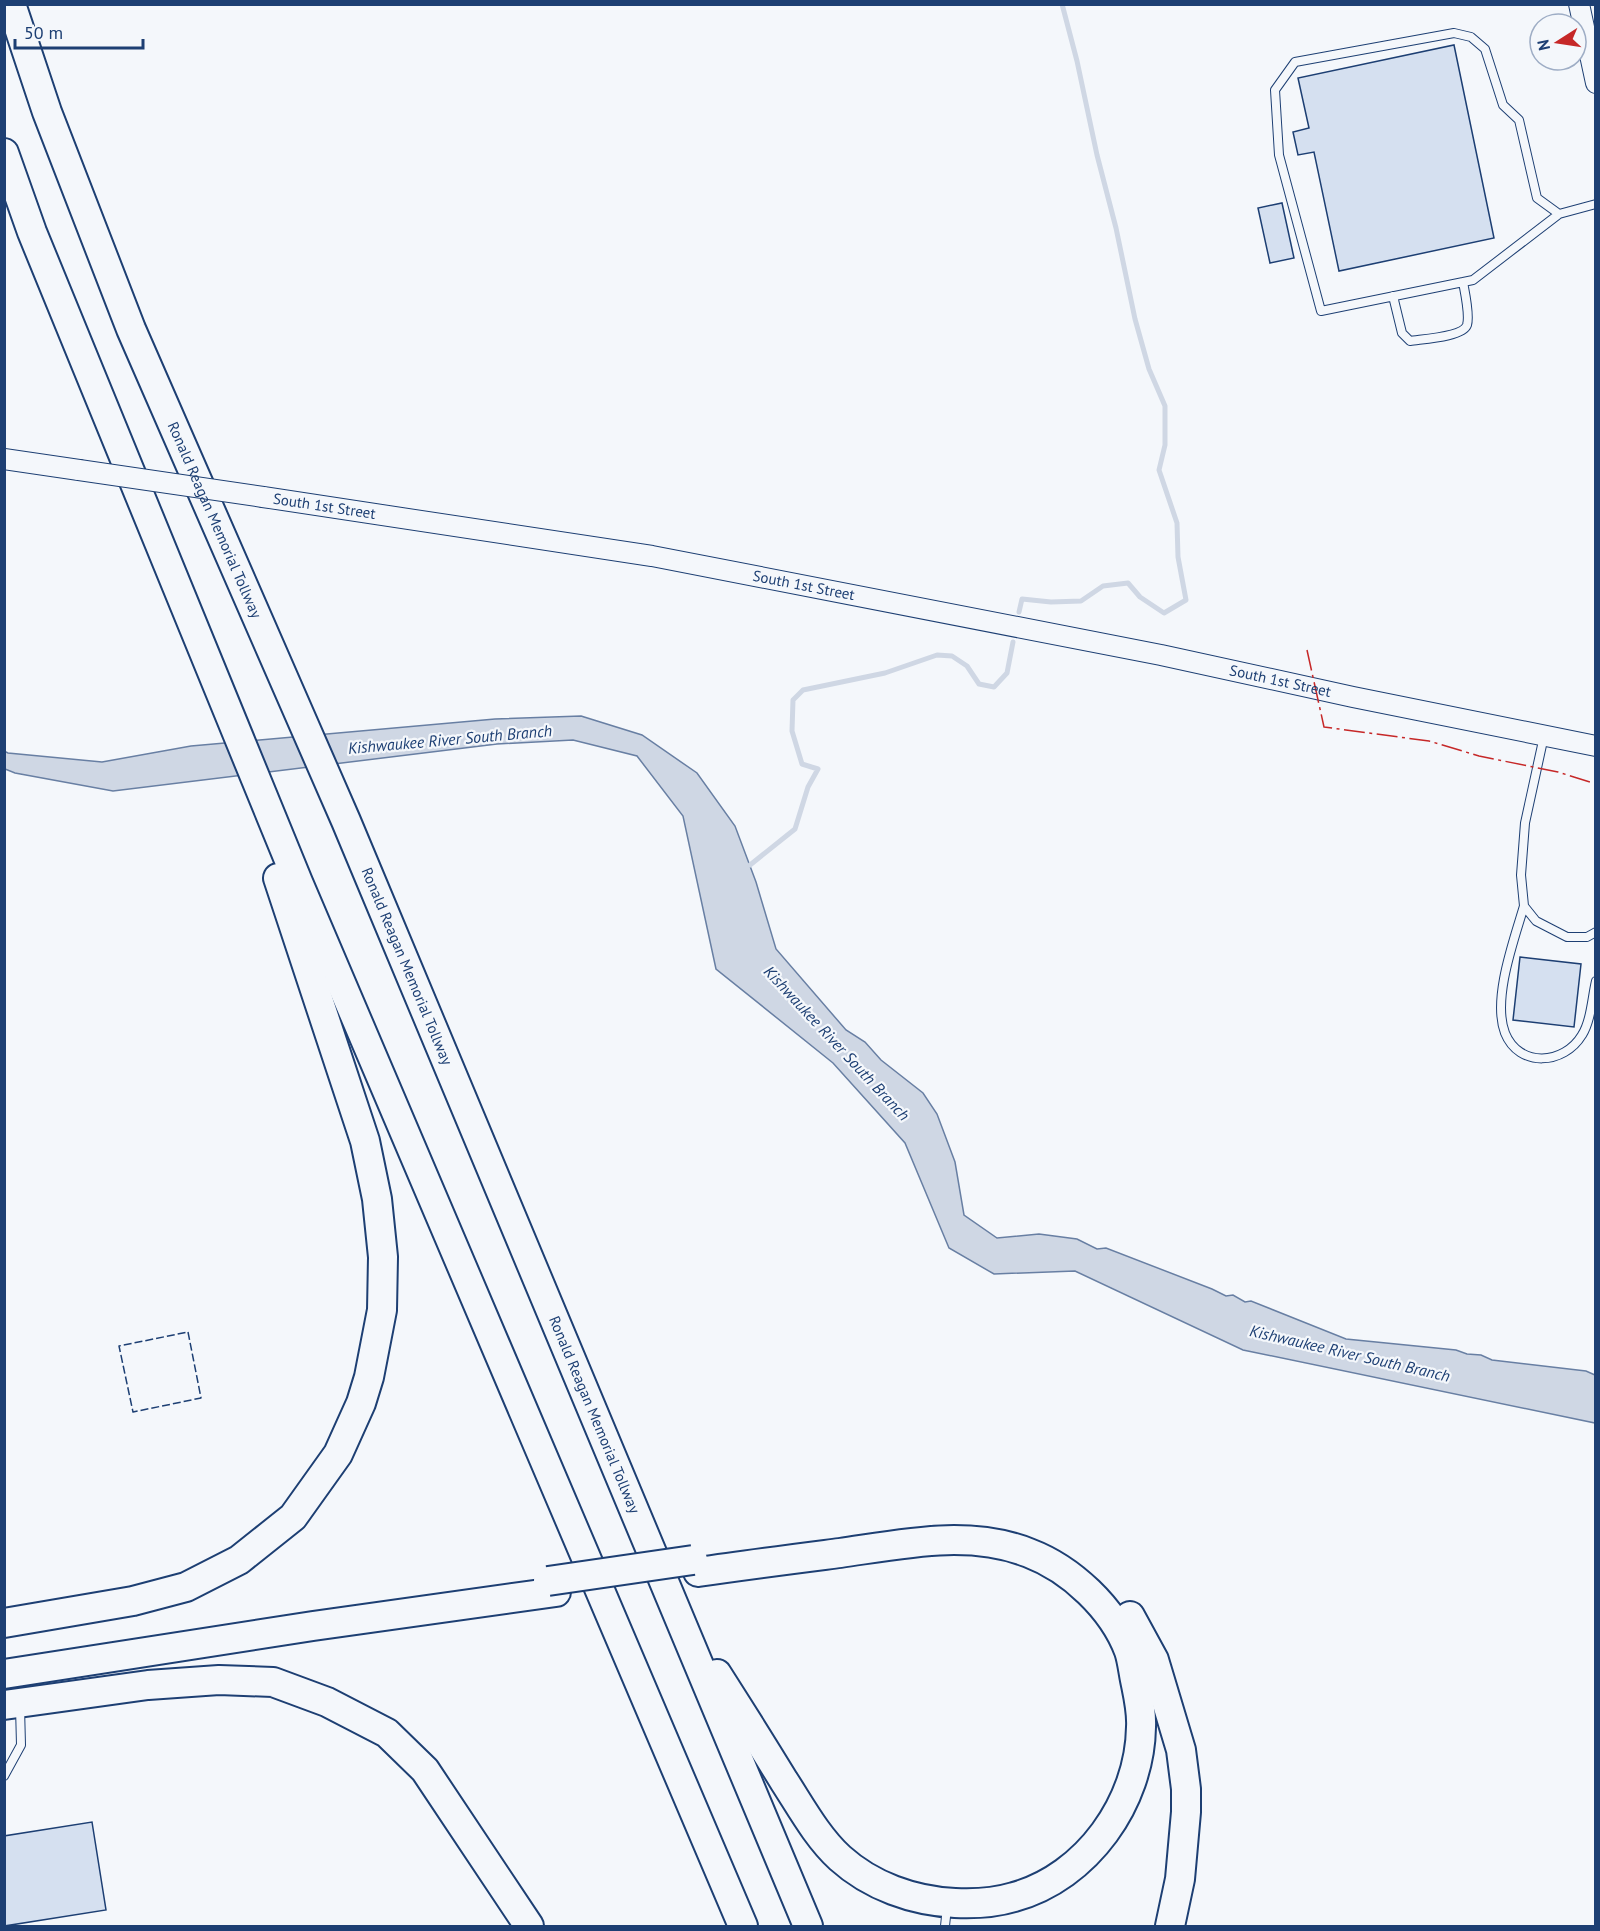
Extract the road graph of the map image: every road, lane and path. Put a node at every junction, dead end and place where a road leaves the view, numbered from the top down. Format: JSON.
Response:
{"nodes":[{"id":1,"x":10,"y":4,"type":"edge"},
{"id":2,"x":1579,"y":4,"type":"edge"},
{"id":3,"x":1596,"y":83,"type":"edge"},
{"id":4,"x":4,"y":153,"type":"edge"},
{"id":5,"x":1596,"y":204,"type":"edge"},
{"id":6,"x":1558,"y":214,"type":"junction"},
{"id":7,"x":1463,"y":282,"type":"junction"},
{"id":8,"x":1393,"y":296,"type":"junction"},
{"id":9,"x":4,"y":459,"type":"edge"},
{"id":10,"x":1544,"y":736,"type":"junction"},
{"id":11,"x":1596,"y":746,"type":"edge"},
{"id":12,"x":264,"y":811,"type":"junction"},
{"id":13,"x":1524,"y":906,"type":"junction"},
{"id":14,"x":1596,"y":932,"type":"edge"},
{"id":15,"x":1596,"y":981,"type":"edge"},
{"id":16,"x":695,"y":1566,"type":"junction"},
{"id":17,"x":552,"y":1586,"type":"junction"},
{"id":18,"x":675,"y":1610,"type":"junction"},
{"id":19,"x":4,"y":1623,"type":"edge"},
{"id":20,"x":4,"y":1655,"type":"edge"},
{"id":21,"x":4,"y":1674,"type":"edge"},
{"id":22,"x":12,"y":1704,"type":"edge"},
{"id":23,"x":4,"y":1776,"type":"edge"},
{"id":24,"x":946,"y":1915,"type":"edge"},
{"id":25,"x":529,"y":1926,"type":"edge"},
{"id":26,"x":743,"y":1926,"type":"edge"},
{"id":27,"x":808,"y":1926,"type":"edge"},
{"id":28,"x":1170,"y":1926,"type":"edge"}],
"edges":[{"from":1,"to":18,"type":"highway","name":"Ronald Reagan Memorial Tollway"},
{"from":2,"to":3,"type":"street"},
{"from":4,"to":12,"type":"highway"},
{"from":5,"to":6,"type":"lane"},
{"from":6,"to":7,"type":"lane"},
{"from":6,"to":8,"type":"lane"},
{"from":7,"to":8,"type":"lane"},
{"from":7,"to":8,"type":"lane"},
{"from":9,"to":10,"type":"street","name":"South 1st Street","bridge":true},
{"from":10,"to":11,"type":"street","name":"South 1st Street"},
{"from":10,"to":13,"type":"lane"},
{"from":12,"to":19,"type":"highway"},
{"from":12,"to":26,"type":"highway"},
{"from":13,"to":14,"type":"lane"},
{"from":13,"to":15,"type":"lane"},
{"from":16,"to":17,"type":"highway"},
{"from":16,"to":24,"type":"highway"},
{"from":16,"to":28,"type":"highway"},
{"from":17,"to":20,"type":"highway"},
{"from":17,"to":21,"type":"highway"},
{"from":18,"to":24,"type":"highway"},
{"from":18,"to":27,"type":"highway","name":"Ronald Reagan Memorial Tollway"},
{"from":22,"to":23,"type":"lane"},
{"from":22,"to":25,"type":"highway"}]}
